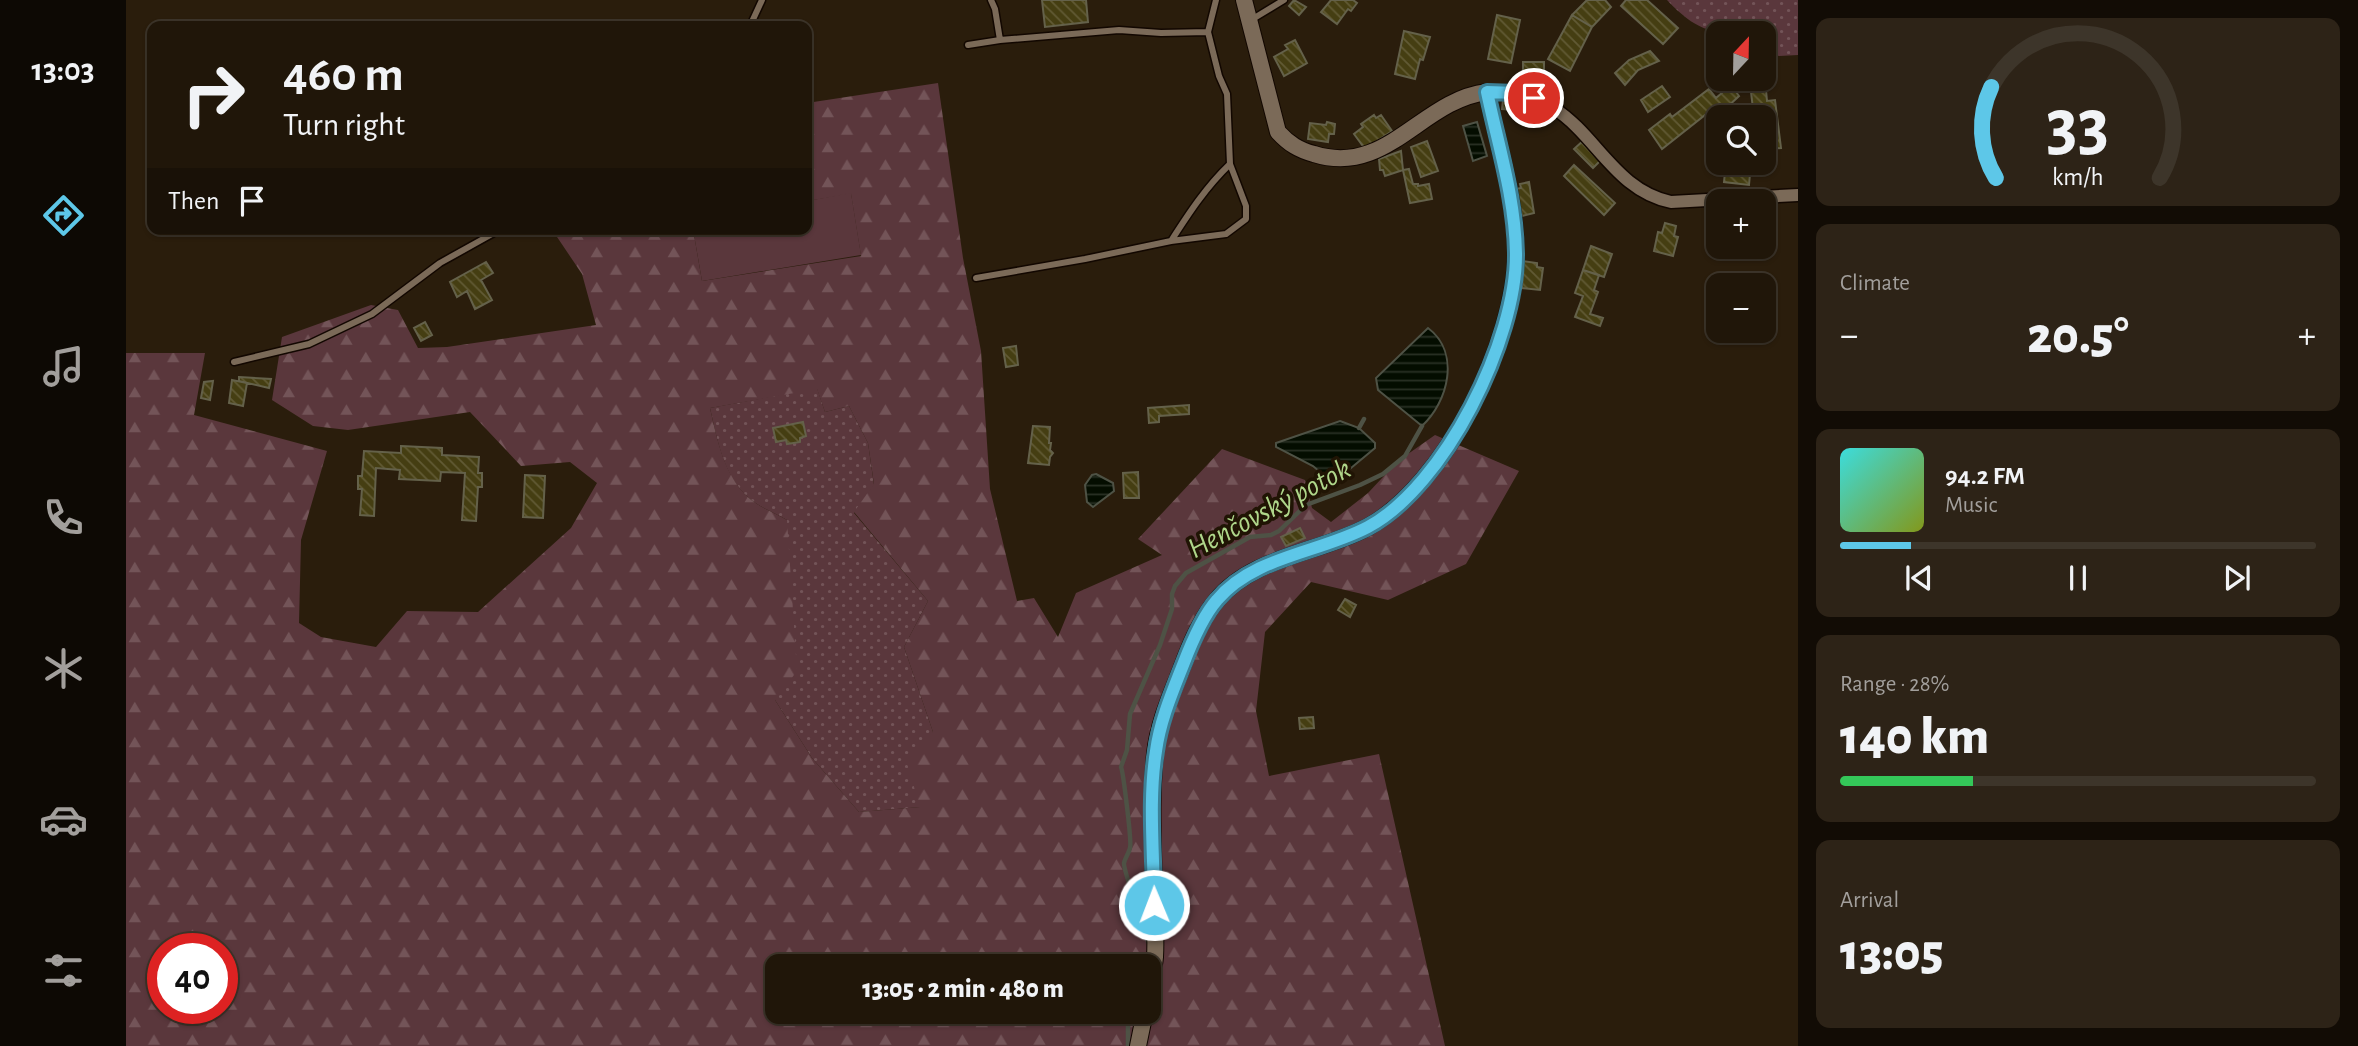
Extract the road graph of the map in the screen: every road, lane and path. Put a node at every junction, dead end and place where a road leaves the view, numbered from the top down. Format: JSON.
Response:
{"nodes":[{"id":1,"x":762,"y":0,"type":"edge"},
{"id":2,"x":991,"y":0,"type":"edge"},
{"id":3,"x":1216,"y":0,"type":"edge"},
{"id":4,"x":1244,"y":0,"type":"edge"},
{"id":5,"x":1284,"y":0,"type":"edge"},
{"id":6,"x":1251,"y":20,"type":"junction"},
{"id":7,"x":752,"y":21,"type":"edge"},
{"id":8,"x":1208,"y":32,"type":"junction"},
{"id":9,"x":1000,"y":40,"type":"junction"},
{"id":10,"x":968,"y":45,"type":"dead end"},
{"id":11,"x":1487,"y":92,"type":"junction"},
{"id":12,"x":1230,"y":164,"type":"junction"},
{"id":13,"x":1798,"y":195,"type":"edge"},
{"id":14,"x":490,"y":235,"type":"edge"},
{"id":15,"x":1171,"y":241,"type":"junction"},
{"id":16,"x":976,"y":278,"type":"dead end"},
{"id":17,"x":233,"y":362,"type":"dead end"},
{"id":18,"x":1155,"y":954,"type":"edge"},
{"id":19,"x":1143,"y":1024,"type":"edge"},
{"id":20,"x":1138,"y":1046,"type":"edge"}],
"edges":[{"from":1,"to":7,"type":"lane"},
{"from":2,"to":9,"type":"lane"},
{"from":3,"to":8,"type":"lane"},
{"from":4,"to":6,"type":"street"},
{"from":5,"to":6,"type":"lane"},
{"from":6,"to":11,"type":"street"},
{"from":8,"to":9,"type":"lane"},
{"from":8,"to":12,"type":"lane"},
{"from":9,"to":10,"type":"lane"},
{"from":11,"to":13,"type":"street"},
{"from":11,"to":18,"type":"street"},
{"from":12,"to":15,"type":"lane"},
{"from":12,"to":15,"type":"lane"},
{"from":14,"to":17,"type":"lane"},
{"from":15,"to":16,"type":"lane"},
{"from":19,"to":20,"type":"street"}]}
